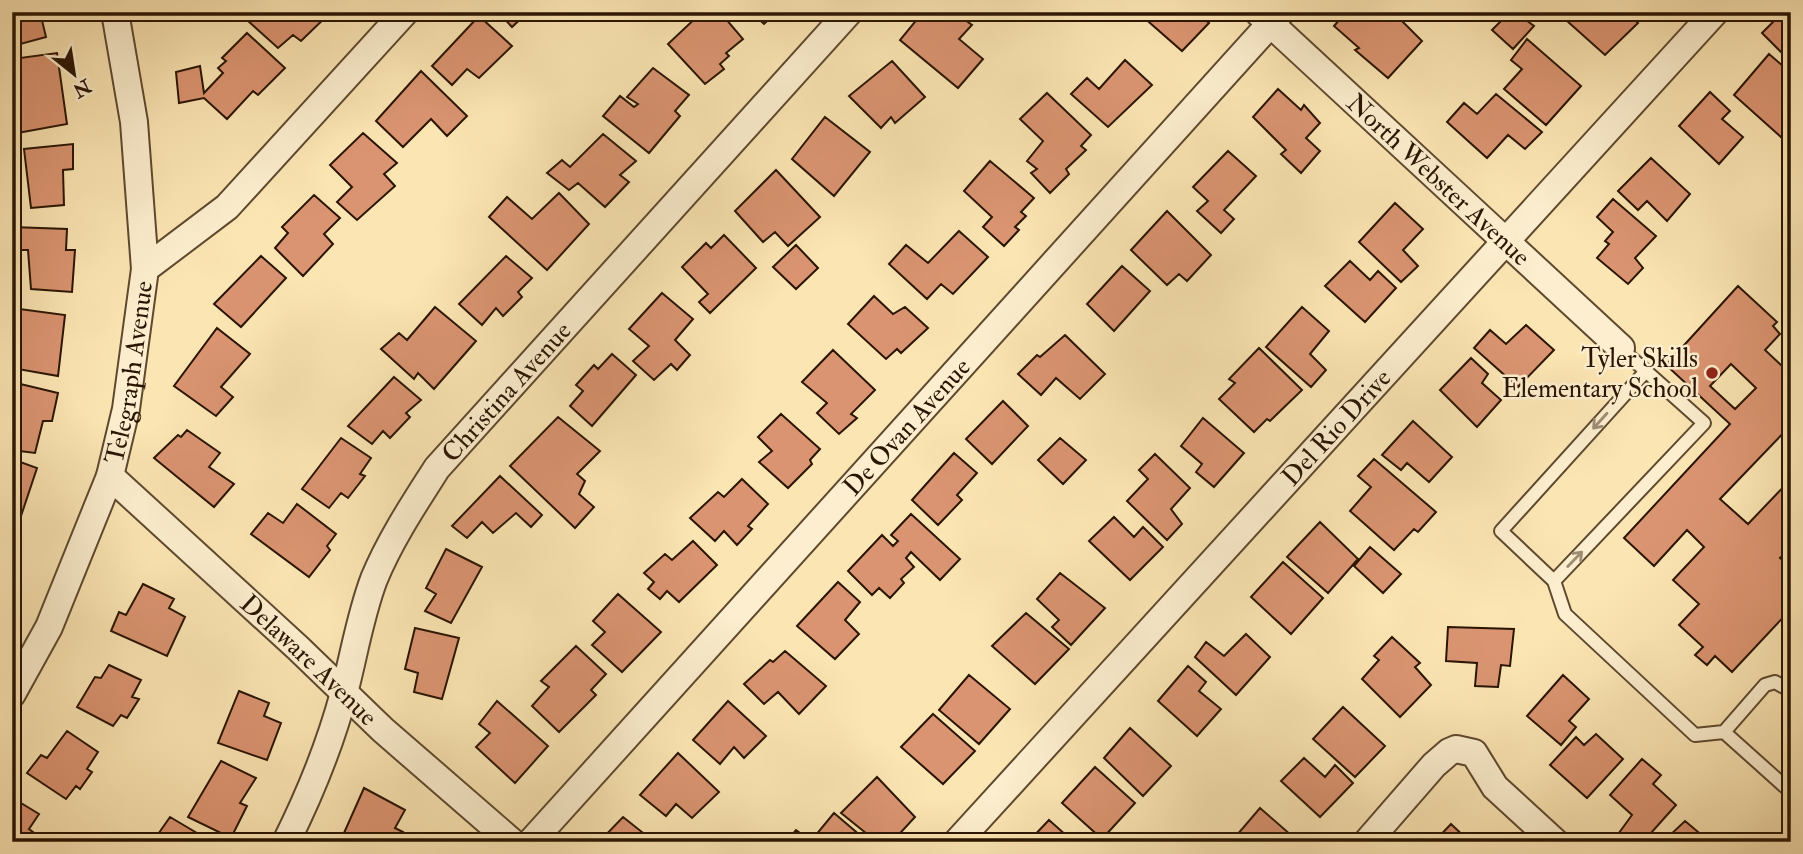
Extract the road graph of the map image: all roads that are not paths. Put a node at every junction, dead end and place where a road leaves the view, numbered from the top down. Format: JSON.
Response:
{"nodes":[{"id":1,"x":115,"y":12,"type":"edge"},
{"id":2,"x":405,"y":12,"type":"edge"},
{"id":3,"x":849,"y":12,"type":"edge"},
{"id":4,"x":1716,"y":12,"type":"edge"},
{"id":5,"x":1269,"y":16,"type":"edge"},
{"id":6,"x":1506,"y":240,"type":"junction"},
{"id":7,"x":145,"y":269,"type":"junction"},
{"id":8,"x":1620,"y":348,"type":"joint"},
{"id":9,"x":1646,"y":371,"type":"junction"},
{"id":10,"x":110,"y":476,"type":"junction"},
{"id":11,"x":1554,"y":581,"type":"junction"},
{"id":12,"x":1791,"y":691,"type":"edge"},
{"id":13,"x":344,"y":692,"type":"junction"},
{"id":14,"x":12,"y":694,"type":"edge"},
{"id":15,"x":1724,"y":732,"type":"junction"},
{"id":16,"x":1791,"y":792,"type":"edge"},
{"id":17,"x":285,"y":842,"type":"edge"},
{"id":18,"x":512,"y":842,"type":"edge"},
{"id":19,"x":531,"y":842,"type":"edge"},
{"id":20,"x":957,"y":842,"type":"edge"},
{"id":21,"x":1367,"y":842,"type":"edge"},
{"id":22,"x":1555,"y":842,"type":"edge"}],
"edges":[{"from":1,"to":7,"type":"street"},
{"from":2,"to":7,"type":"street","name":"Telegraph Avenue"},
{"from":3,"to":13,"type":"street","name":"Christina Avenue"},
{"from":4,"to":6,"type":"street","name":"Del Rio Drive"},
{"from":5,"to":6,"type":"street","name":"North Webster Avenue"},
{"from":5,"to":19,"type":"street","name":"De Ovan Avenue"},
{"from":6,"to":8,"type":"street","name":"North Webster Avenue"},
{"from":6,"to":20,"type":"street","name":"Del Rio Drive"},
{"from":7,"to":10,"type":"street","name":"Telegraph Avenue"},
{"from":8,"to":9,"type":"lane"},
{"from":9,"to":11,"type":"lane","one_way":true},
{"from":11,"to":9,"type":"lane","one_way":true},
{"from":10,"to":13,"type":"street","name":"Delaware Avenue"},
{"from":10,"to":14,"type":"street","name":"Telegraph Avenue"},
{"from":11,"to":15,"type":"lane"},
{"from":12,"to":15,"type":"lane"},
{"from":13,"to":17,"type":"street","name":"Christina Avenue"},
{"from":13,"to":18,"type":"street","name":"Delaware Avenue"},
{"from":15,"to":16,"type":"lane"},
{"from":21,"to":22,"type":"street"}]}
